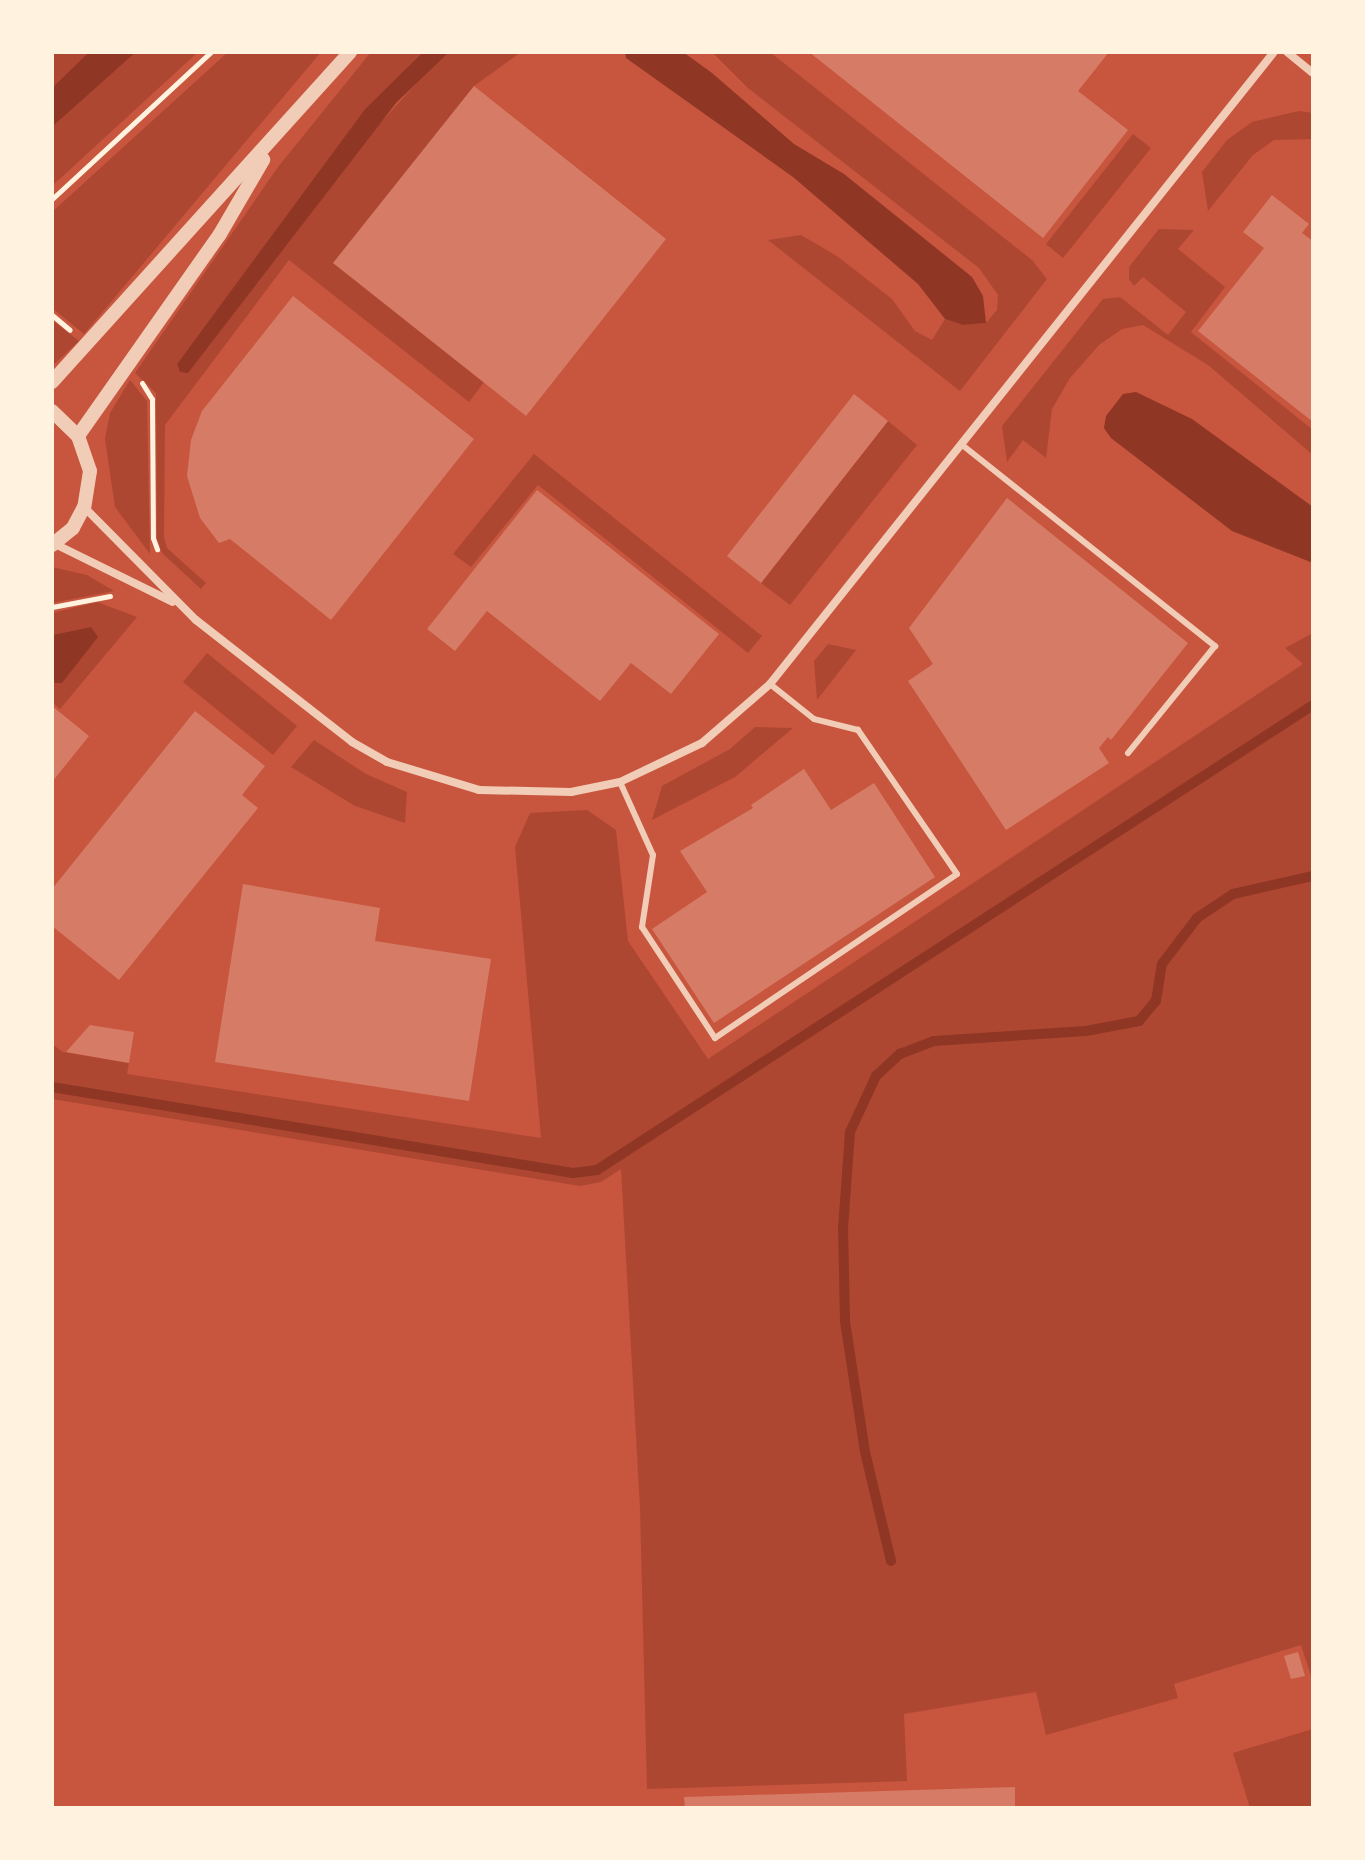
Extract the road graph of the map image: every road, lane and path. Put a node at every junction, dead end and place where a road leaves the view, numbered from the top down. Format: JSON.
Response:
{"nodes":[{"id":1,"x":211,"y":52,"type":"edge"},
{"id":2,"x":350,"y":52,"type":"edge"},
{"id":3,"x":1274,"y":52,"type":"edge"},
{"id":4,"x":1287,"y":52,"type":"edge"},
{"id":5,"x":1313,"y":73,"type":"edge"},
{"id":6,"x":273,"y":142,"type":"junction"},
{"id":7,"x":52,"y":199,"type":"edge"},
{"id":8,"x":52,"y":315,"type":"edge"},
{"id":9,"x":87,"y":344,"type":"junction"},
{"id":10,"x":126,"y":369,"type":"junction"},
{"id":11,"x":52,"y":382,"type":"edge"},
{"id":12,"x":52,"y":411,"type":"edge"},
{"id":13,"x":78,"y":436,"type":"junction"},
{"id":14,"x":961,"y":444,"type":"junction"},
{"id":15,"x":84,"y":507,"type":"junction"},
{"id":16,"x":54,"y":545,"type":"edge"},
{"id":17,"x":162,"y":564,"type":"dead end"},
{"id":18,"x":177,"y":604,"type":"junction"},
{"id":19,"x":770,"y":684,"type":"junction"},
{"id":20,"x":1128,"y":753,"type":"dead end"},
{"id":21,"x":620,"y":782,"type":"junction"}],
"edges":[{"from":1,"to":7,"type":"path"},
{"from":2,"to":6,"type":"street"},
{"from":3,"to":14,"type":"street"},
{"from":4,"to":5,"type":"street"},
{"from":6,"to":9,"type":"street"},
{"from":6,"to":10,"type":"street"},
{"from":8,"to":9,"type":"path"},
{"from":9,"to":11,"type":"street"},
{"from":10,"to":13,"type":"street"},
{"from":10,"to":17,"type":"path"},
{"from":12,"to":13,"type":"street"},
{"from":13,"to":15,"type":"street"},
{"from":14,"to":19,"type":"street"},
{"from":14,"to":20,"type":"lane"},
{"from":15,"to":16,"type":"street"},
{"from":15,"to":18,"type":"street"},
{"from":16,"to":18,"type":"street"},
{"from":18,"to":21,"type":"street"},
{"from":19,"to":21,"type":"street"},
{"from":19,"to":21,"type":"lane"}]}
